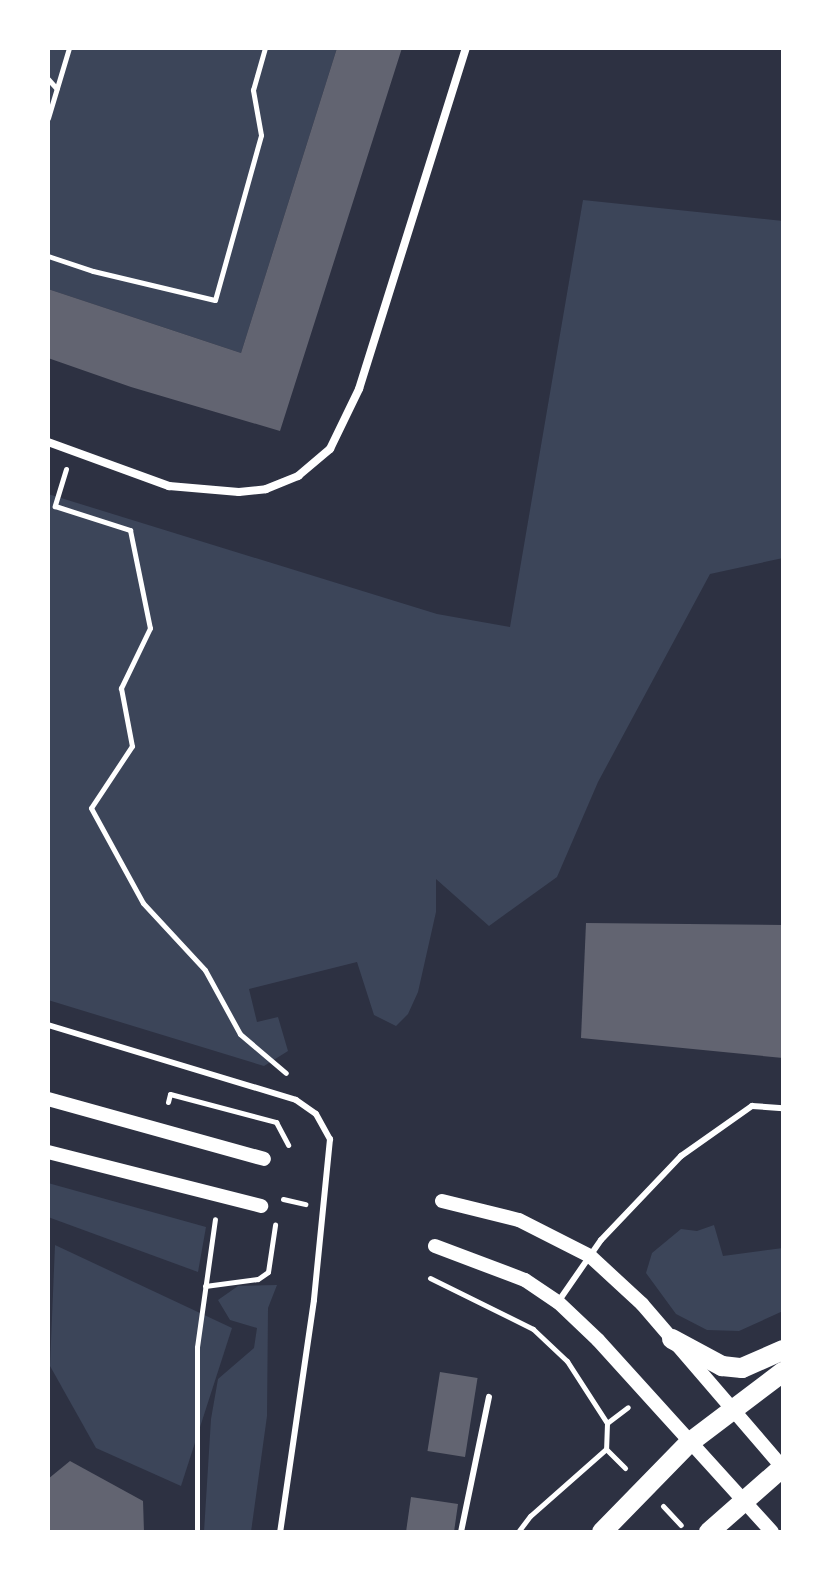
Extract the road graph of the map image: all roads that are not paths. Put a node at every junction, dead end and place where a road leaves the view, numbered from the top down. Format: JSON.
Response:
{"nodes":[{"id":1,"x":466,"y":48,"type":"edge"},
{"id":2,"x":48,"y":442,"type":"edge"},
{"id":3,"x":48,"y":1025,"type":"edge"},
{"id":4,"x":48,"y":1099,"type":"edge"},
{"id":5,"x":783,"y":1108,"type":"edge"},
{"id":6,"x":48,"y":1152,"type":"edge"},
{"id":7,"x":264,"y":1159,"type":"dead end"},
{"id":8,"x":442,"y":1201,"type":"dead end"},
{"id":9,"x":261,"y":1206,"type":"dead end"},
{"id":10,"x":435,"y":1246,"type":"dead end"},
{"id":11,"x":590,"y":1256,"type":"junction"},
{"id":12,"x":558,"y":1302,"type":"junction"},
{"id":13,"x":672,"y":1339,"type":"junction"},
{"id":14,"x":783,"y":1350,"type":"edge"},
{"id":15,"x":783,"y":1372,"type":"edge"},
{"id":16,"x":489,"y":1397,"type":"dead end"},
{"id":17,"x":732,"y":1409,"type":"junction"},
{"id":18,"x":689,"y":1443,"type":"junction"},
{"id":19,"x":783,"y":1467,"type":"edge"},
{"id":20,"x":743,"y":1500,"type":"junction"},
{"id":21,"x":280,"y":1532,"type":"edge"},
{"id":22,"x":461,"y":1532,"type":"edge"},
{"id":23,"x":602,"y":1532,"type":"edge"},
{"id":24,"x":709,"y":1532,"type":"edge"},
{"id":25,"x":772,"y":1532,"type":"edge"}],
"edges":[{"from":1,"to":2,"type":"street"},
{"from":3,"to":21,"type":"lane"},
{"from":4,"to":7,"type":"street"},
{"from":5,"to":11,"type":"lane"},
{"from":6,"to":9,"type":"street"},
{"from":8,"to":11,"type":"street"},
{"from":10,"to":12,"type":"street"},
{"from":11,"to":12,"type":"lane"},
{"from":11,"to":13,"type":"street"},
{"from":12,"to":18,"type":"street"},
{"from":13,"to":14,"type":"main road"},
{"from":13,"to":17,"type":"street"},
{"from":15,"to":17,"type":"main road"},
{"from":16,"to":22,"type":"lane"},
{"from":17,"to":18,"type":"main road"},
{"from":17,"to":19,"type":"street"},
{"from":18,"to":20,"type":"street"},
{"from":18,"to":23,"type":"main road"},
{"from":19,"to":20,"type":"main road"},
{"from":20,"to":24,"type":"main road"},
{"from":20,"to":25,"type":"street"}]}
